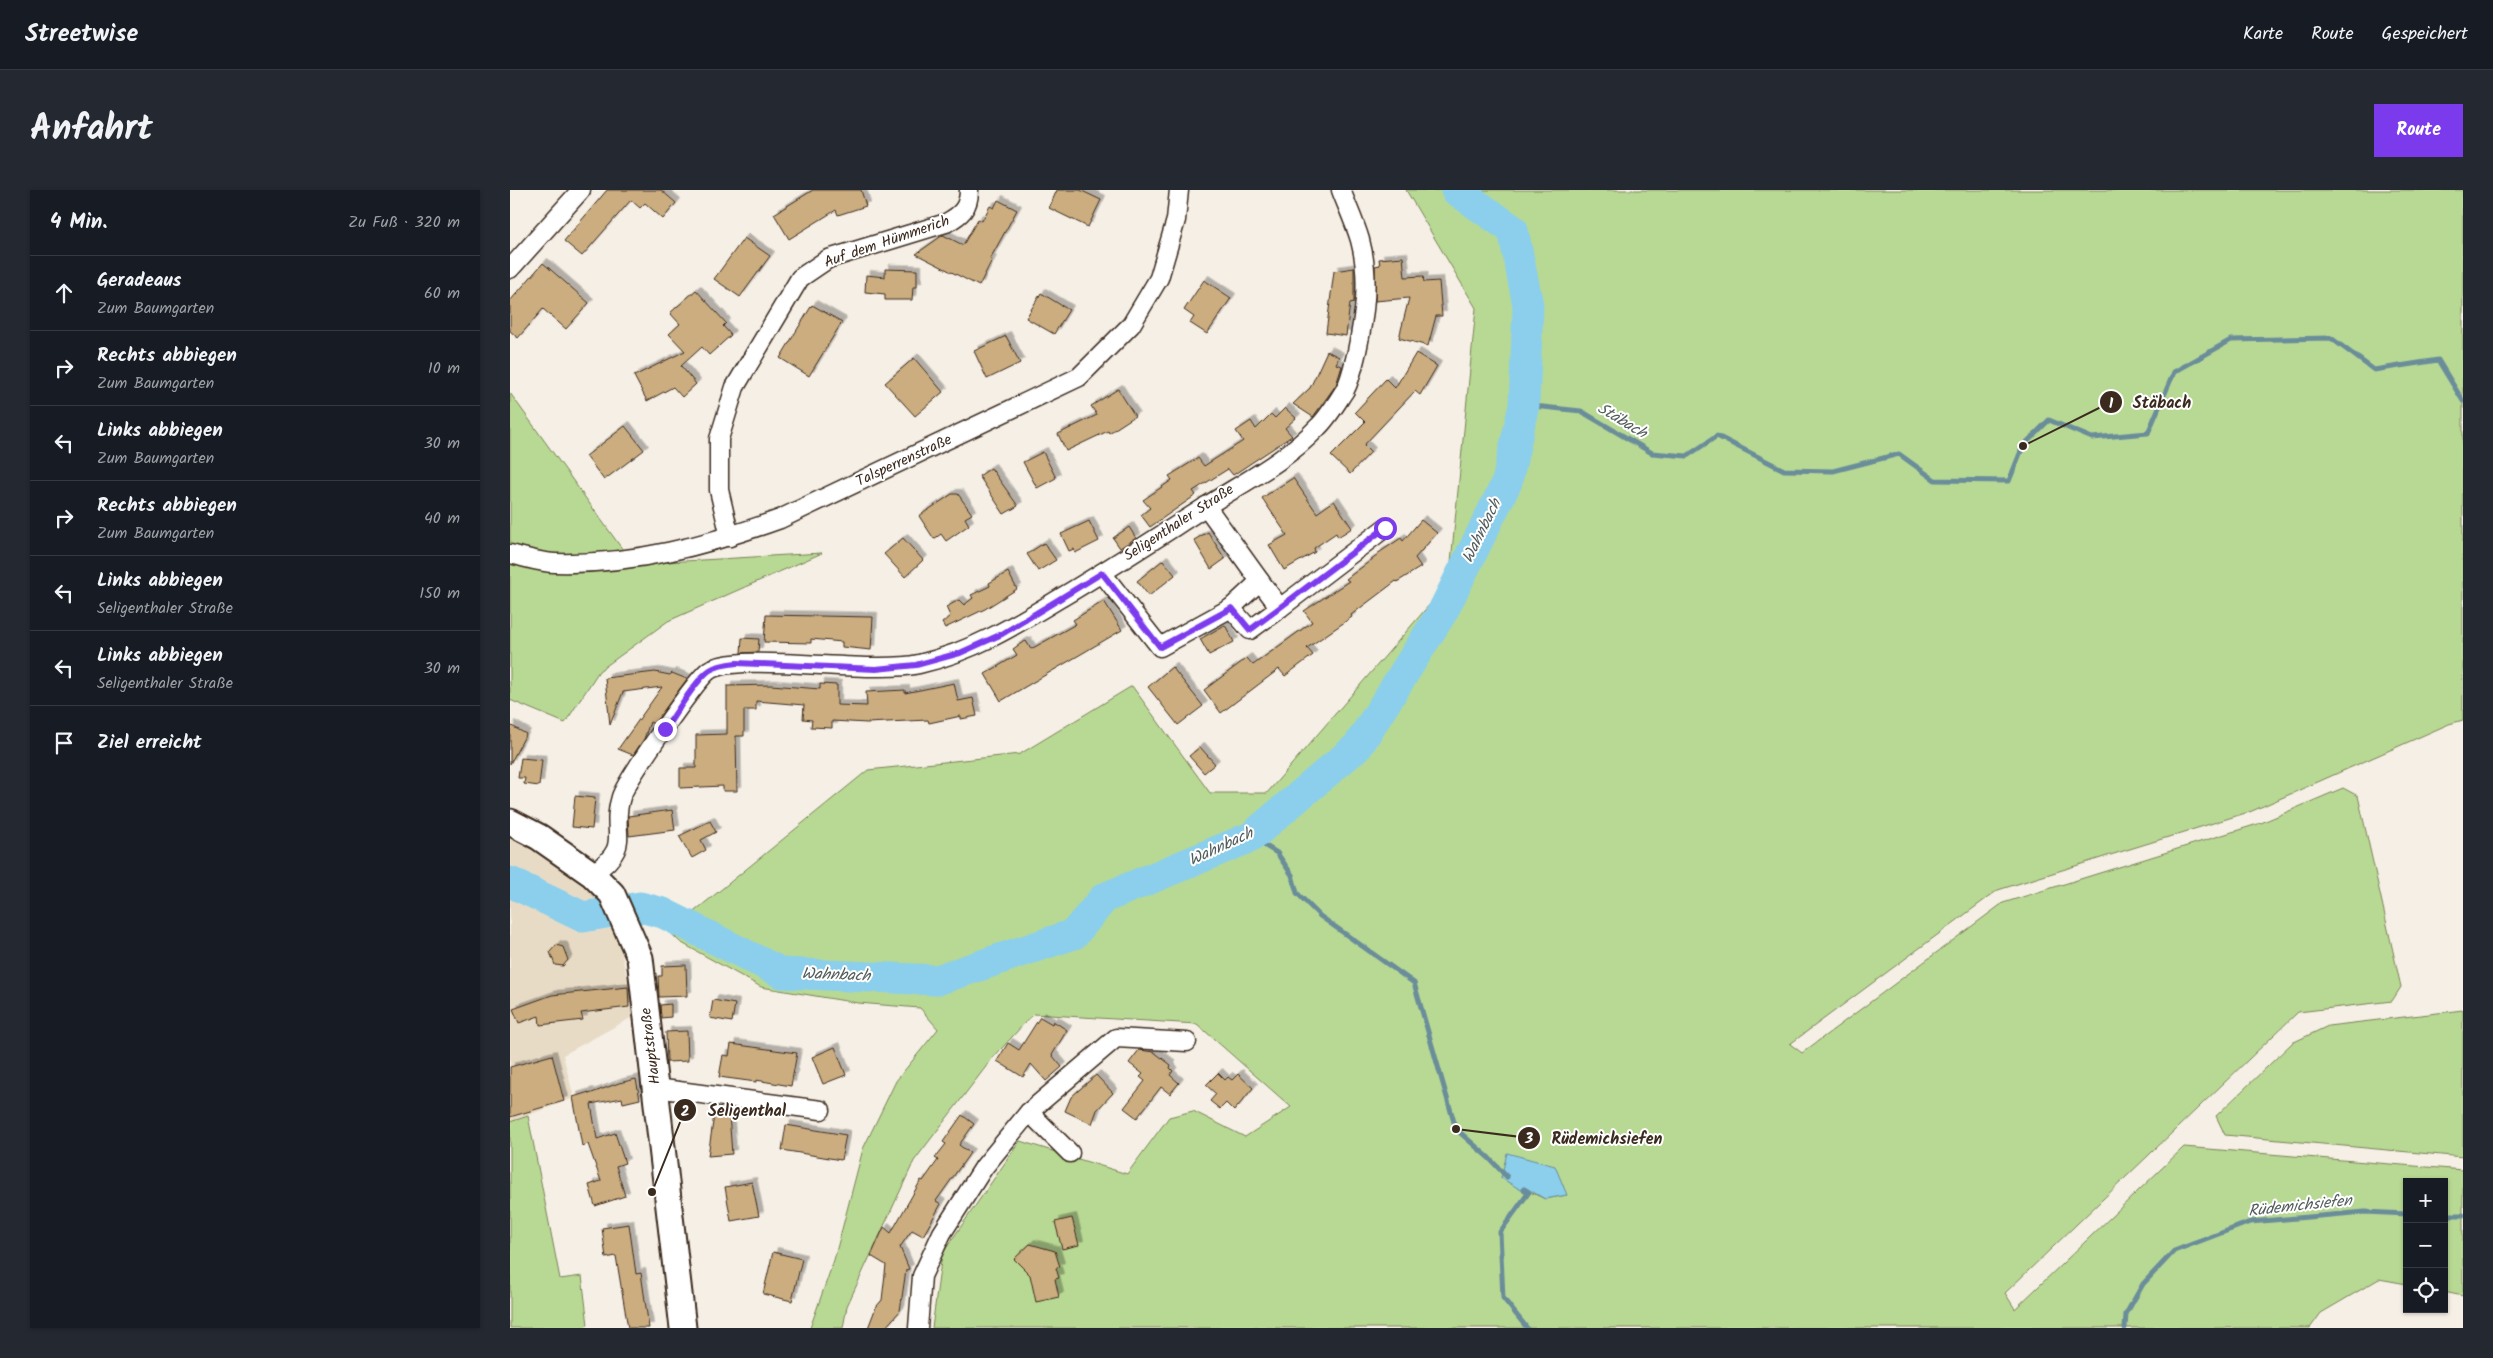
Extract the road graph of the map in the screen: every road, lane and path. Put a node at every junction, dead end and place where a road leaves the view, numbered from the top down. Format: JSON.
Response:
{"nodes":[{"id":1,"x":581,"y":190,"type":"edge"},
{"id":2,"x":969,"y":190,"type":"edge"},
{"id":3,"x":1179,"y":190,"type":"edge"},
{"id":4,"x":1341,"y":190,"type":"edge"},
{"id":5,"x":510,"y":269,"type":"edge"},
{"id":6,"x":1206,"y":506,"type":"junction"},
{"id":7,"x":1385,"y":528,"type":"dead end"},
{"id":8,"x":730,"y":537,"type":"junction"},
{"id":9,"x":510,"y":554,"type":"edge"},
{"id":10,"x":1102,"y":573,"type":"junction"},
{"id":11,"x":1260,"y":581,"type":"junction"},
{"id":12,"x":1232,"y":608,"type":"junction"},
{"id":13,"x":1280,"y":608,"type":"junction"},
{"id":14,"x":510,"y":822,"type":"edge"},
{"id":15,"x":592,"y":874,"type":"junction"},
{"id":16,"x":1187,"y":1042,"type":"dead end"},
{"id":17,"x":656,"y":1088,"type":"junction"},
{"id":18,"x":821,"y":1110,"type":"dead end"},
{"id":19,"x":1029,"y":1112,"type":"junction"},
{"id":20,"x":1070,"y":1153,"type":"dead end"},
{"id":21,"x":683,"y":1328,"type":"edge"},
{"id":22,"x":918,"y":1328,"type":"edge"}],
"edges":[{"from":1,"to":5,"type":"street"},
{"from":2,"to":8,"type":"street","name":"Auf dem Hümmerich"},
{"from":3,"to":8,"type":"street","name":"Talsperrenstraße"},
{"from":4,"to":6,"type":"street","name":"Seligenthaler Straße"},
{"from":6,"to":10,"type":"street","name":"Seligenthaler Straße"},
{"from":6,"to":11,"type":"street"},
{"from":7,"to":13,"type":"street"},
{"from":8,"to":9,"type":"street","name":"Talsperrenstraße"},
{"from":10,"to":12,"type":"street"},
{"from":10,"to":15,"type":"street","name":"Seligenthaler Straße"},
{"from":11,"to":12,"type":"street"},
{"from":11,"to":13,"type":"street"},
{"from":12,"to":13,"type":"street"},
{"from":14,"to":15,"type":"main road","name":"Hauptstraße"},
{"from":15,"to":17,"type":"main road","name":"Hauptstraße"},
{"from":16,"to":19,"type":"street"},
{"from":17,"to":18,"type":"street"},
{"from":17,"to":21,"type":"main road","name":"Hauptstraße"},
{"from":19,"to":20,"type":"street"},
{"from":19,"to":22,"type":"street"}]}
